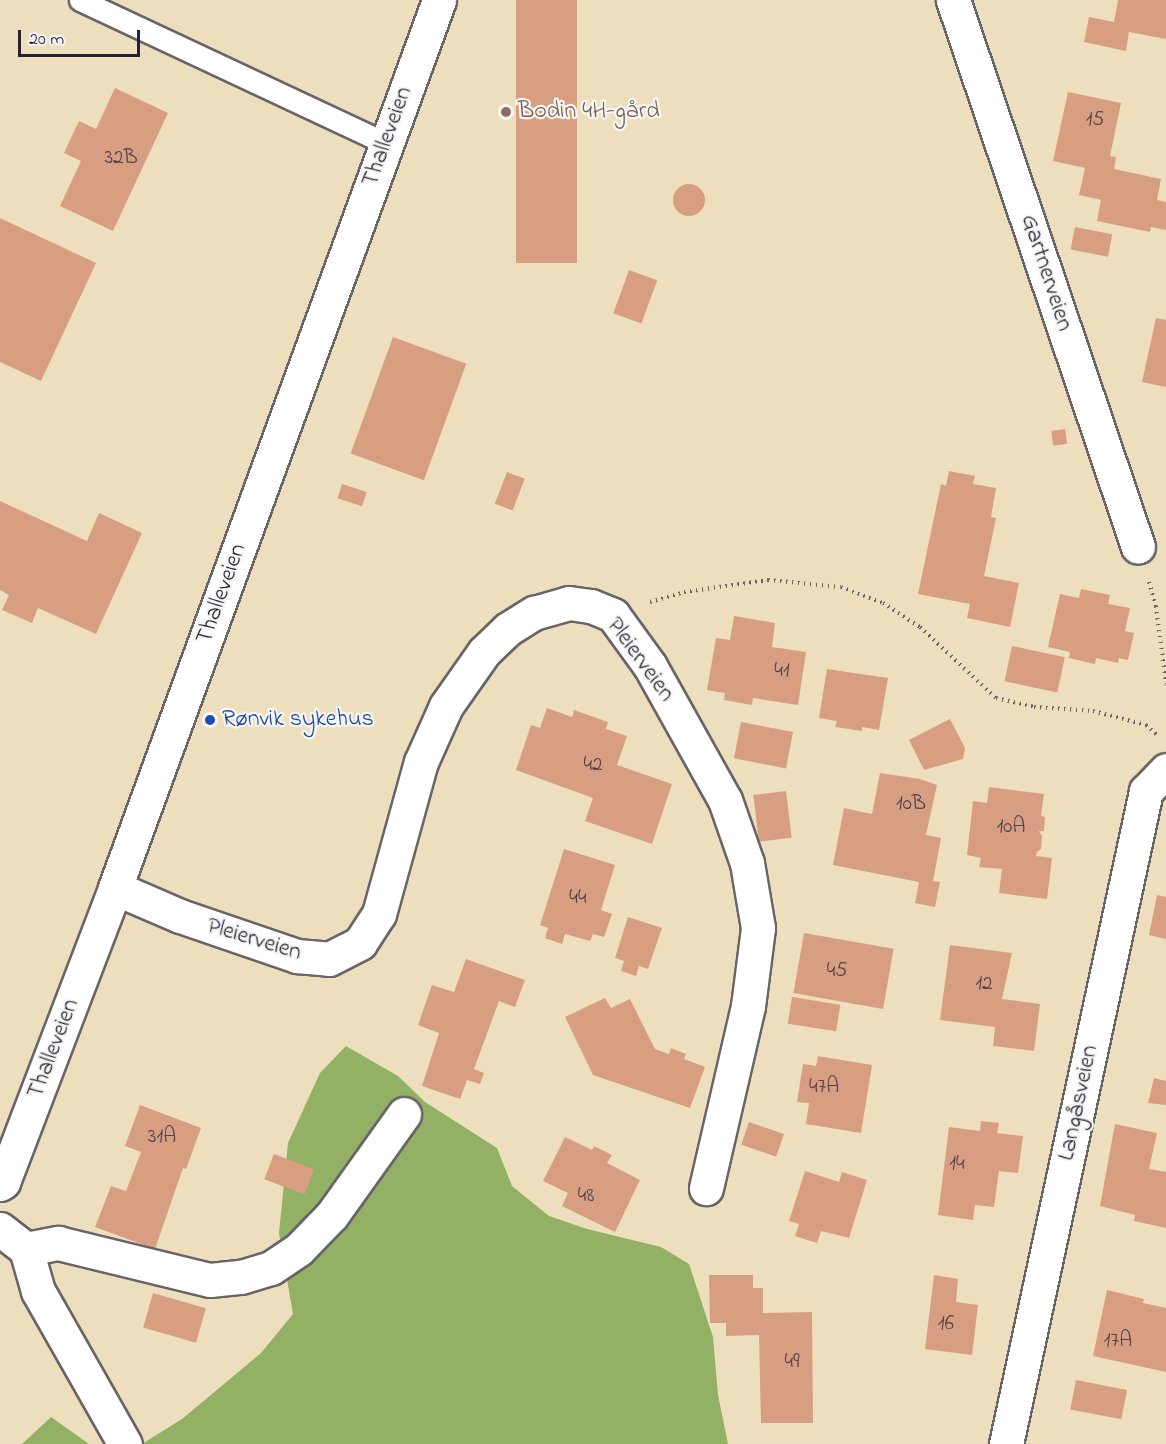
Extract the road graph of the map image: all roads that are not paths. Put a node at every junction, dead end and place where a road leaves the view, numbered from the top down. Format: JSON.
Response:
{"nodes":[{"id":1,"x":80,"y":0,"type":"edge"},
{"id":2,"x":439,"y":0,"type":"edge"},
{"id":3,"x":953,"y":0,"type":"edge"},
{"id":4,"x":385,"y":143,"type":"junction"},
{"id":5,"x":1138,"y":547,"type":"road end"},
{"id":6,"x":1166,"y":770,"type":"edge"},
{"id":7,"x":115,"y":888,"type":"junction"},
{"id":8,"x":404,"y":1114,"type":"dead end"},
{"id":9,"x":1,"y":1187,"type":"edge"},
{"id":10,"x":706,"y":1188,"type":"dead end"},
{"id":11,"x":0,"y":1229,"type":"edge"},
{"id":12,"x":26,"y":1249,"type":"junction"},
{"id":13,"x":125,"y":1444,"type":"edge"},
{"id":14,"x":1006,"y":1444,"type":"edge"}],
"edges":[{"from":1,"to":4,"type":"lane"},
{"from":2,"to":4,"type":"street","name":"Thalleveien"},
{"from":3,"to":5,"type":"street","name":"Gartnerveien"},
{"from":4,"to":7,"type":"street","name":"Thalleveien"},
{"from":6,"to":14,"type":"street","name":"Langåsveien"},
{"from":7,"to":9,"type":"street","name":"Thalleveien"},
{"from":7,"to":10,"type":"street","name":"Pleierveien"},
{"from":8,"to":12,"type":"street"},
{"from":11,"to":12,"type":"street"},
{"from":12,"to":13,"type":"street"}]}
